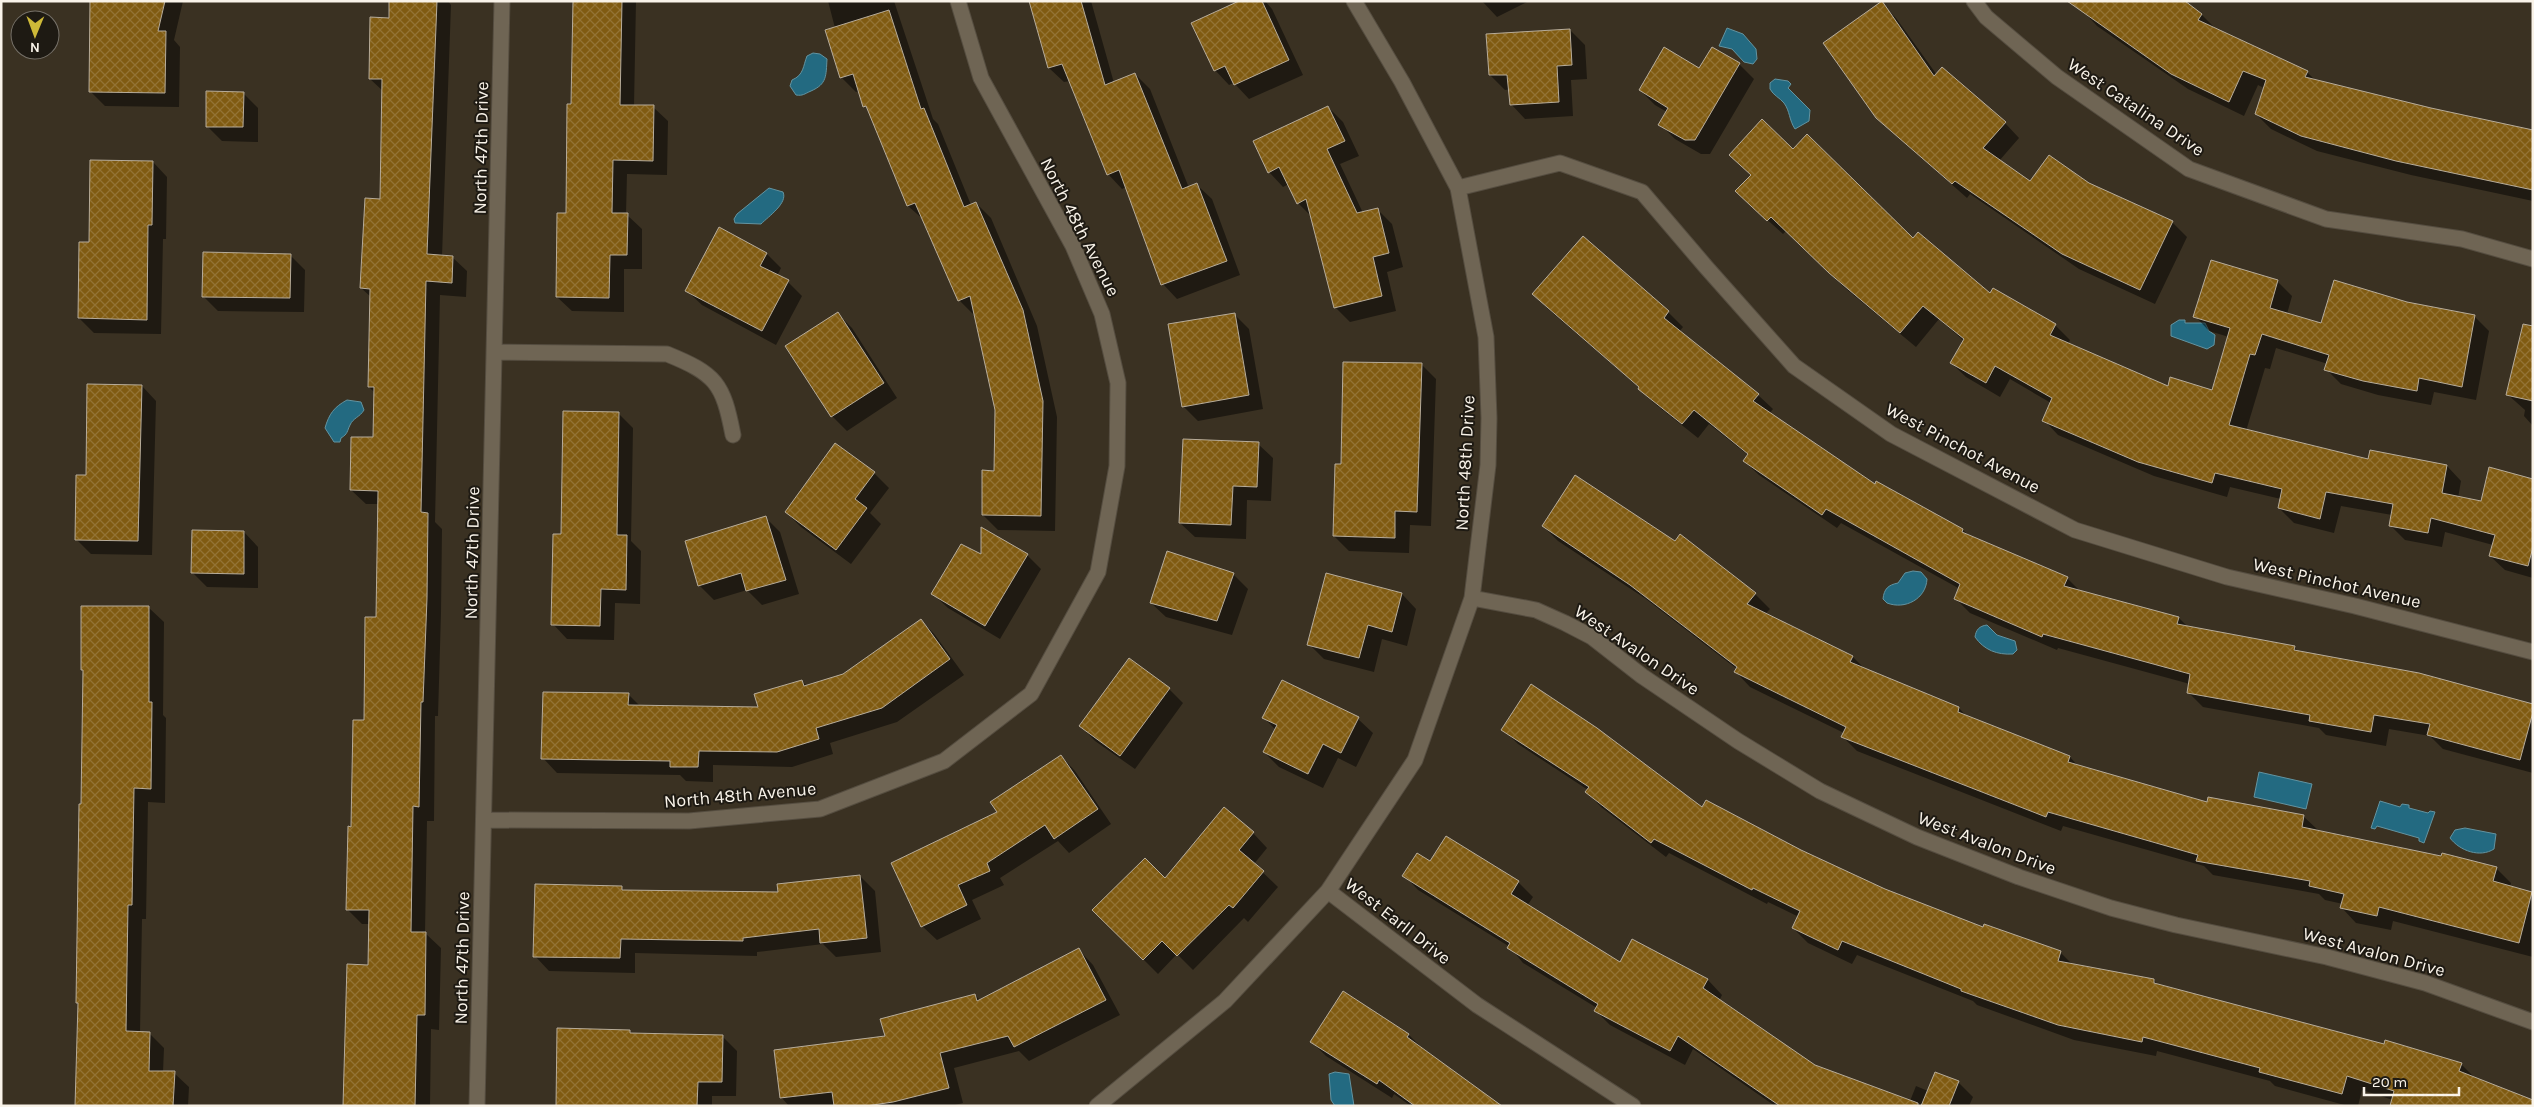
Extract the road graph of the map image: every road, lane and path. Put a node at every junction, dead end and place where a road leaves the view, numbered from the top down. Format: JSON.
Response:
{"nodes":[{"id":1,"x":502,"y":1,"type":"edge"},
{"id":2,"x":958,"y":1,"type":"edge"},
{"id":3,"x":1354,"y":1,"type":"edge"},
{"id":4,"x":1974,"y":1,"type":"edge"},
{"id":5,"x":1458,"y":188,"type":"junction"},
{"id":6,"x":2533,"y":259,"type":"edge"},
{"id":7,"x":495,"y":352,"type":"junction"},
{"id":8,"x":733,"y":435,"type":"dead end"},
{"id":9,"x":1472,"y":598,"type":"junction"},
{"id":10,"x":2533,"y":652,"type":"edge"},
{"id":11,"x":484,"y":820,"type":"junction"},
{"id":12,"x":1328,"y":891,"type":"junction"},
{"id":13,"x":2533,"y":1022,"type":"edge"},
{"id":14,"x":477,"y":1106,"type":"edge"},
{"id":15,"x":1097,"y":1106,"type":"edge"},
{"id":16,"x":1632,"y":1106,"type":"edge"}],
"edges":[{"from":1,"to":7,"type":"street","name":"North 47th Drive"},
{"from":2,"to":11,"type":"street","name":"North 48th Avenue"},
{"from":3,"to":5,"type":"street","name":"North 48th Drive"},
{"from":4,"to":6,"type":"street","name":"West Catalina Drive"},
{"from":5,"to":9,"type":"street","name":"North 48th Drive"},
{"from":5,"to":10,"type":"street","name":"West Pinchot Avenue"},
{"from":7,"to":8,"type":"street"},
{"from":7,"to":11,"type":"street","name":"North 47th Drive"},
{"from":9,"to":12,"type":"street","name":"North 48th Drive"},
{"from":9,"to":13,"type":"street","name":"West Avalon Drive"},
{"from":11,"to":14,"type":"street","name":"North 47th Drive"},
{"from":12,"to":15,"type":"street","name":"West Earll Drive"},
{"from":12,"to":16,"type":"street","name":"West Earll Drive"}]}
